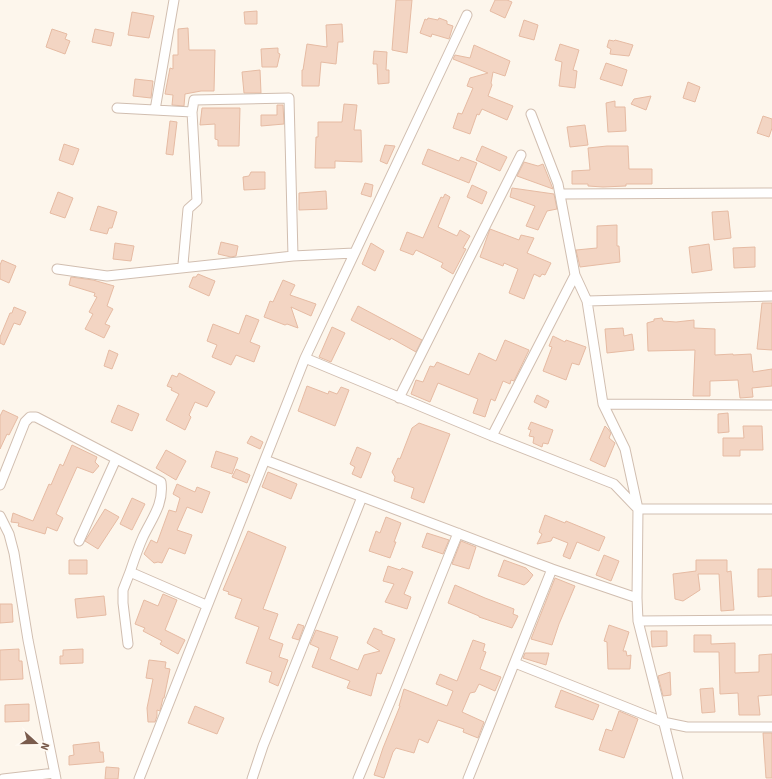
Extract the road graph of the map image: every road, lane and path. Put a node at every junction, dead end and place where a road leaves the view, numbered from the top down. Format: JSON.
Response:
{"nodes":[{"id":1,"x":174,"y":0,"type":"edge"},
{"id":2,"x":467,"y":15,"type":"dead end"},
{"id":3,"x":117,"y":108,"type":"dead end"},
{"id":4,"x":155,"y":110,"type":"junction"},
{"id":5,"x":192,"y":112,"type":"junction"},
{"id":6,"x":531,"y":114,"type":"dead end"},
{"id":7,"x":521,"y":155,"type":"dead end"},
{"id":8,"x":772,"y":193,"type":"edge"},
{"id":9,"x":560,"y":194,"type":"junction"},
{"id":10,"x":354,"y":253,"type":"junction"},
{"id":11,"x":293,"y":256,"type":"junction"},
{"id":12,"x":187,"y":267,"type":"junction"},
{"id":13,"x":57,"y":269,"type":"dead end"},
{"id":14,"x":575,"y":275,"type":"junction"},
{"id":15,"x":772,"y":296,"type":"edge"},
{"id":16,"x":587,"y":301,"type":"junction"},
{"id":17,"x":305,"y":358,"type":"junction"},
{"id":18,"x":399,"y":398,"type":"junction"},
{"id":19,"x":603,"y":404,"type":"junction"},
{"id":20,"x":772,"y":405,"type":"edge"},
{"id":21,"x":492,"y":436,"type":"junction"},
{"id":22,"x":116,"y":459,"type":"junction"},
{"id":23,"x":265,"y":460,"type":"junction"},
{"id":24,"x":0,"y":485,"type":"edge"},
{"id":25,"x":362,"y":497,"type":"junction"},
{"id":26,"x":638,"y":509,"type":"junction"},
{"id":27,"x":772,"y":509,"type":"edge"},
{"id":28,"x":0,"y":516,"type":"edge"},
{"id":29,"x":458,"y":533,"type":"junction"},
{"id":30,"x":79,"y":541,"type":"dead end"},
{"id":31,"x":552,"y":569,"type":"junction"},
{"id":32,"x":130,"y":572,"type":"junction"},
{"id":33,"x":637,"y":598,"type":"junction"},
{"id":34,"x":206,"y":605,"type":"junction"},
{"id":35,"x":772,"y":620,"type":"edge"},
{"id":36,"x":638,"y":621,"type":"junction"},
{"id":37,"x":128,"y":644,"type":"dead end"},
{"id":38,"x":515,"y":663,"type":"junction"},
{"id":39,"x":663,"y":722,"type":"junction"},
{"id":40,"x":772,"y":727,"type":"edge"},
{"id":41,"x":56,"y":776,"type":"edge"},
{"id":42,"x":3,"y":779,"type":"edge"},
{"id":43,"x":139,"y":779,"type":"edge"},
{"id":44,"x":252,"y":779,"type":"edge"},
{"id":45,"x":358,"y":779,"type":"edge"},
{"id":46,"x":468,"y":779,"type":"edge"},
{"id":47,"x":678,"y":779,"type":"edge"}],
"edges":[{"from":1,"to":4,"type":"street"},
{"from":2,"to":10,"type":"street"},
{"from":3,"to":4,"type":"street"},
{"from":4,"to":5,"type":"street"},
{"from":5,"to":11,"type":"street"},
{"from":5,"to":12,"type":"street"},
{"from":6,"to":9,"type":"street"},
{"from":7,"to":18,"type":"street"},
{"from":8,"to":9,"type":"street"},
{"from":9,"to":14,"type":"street"},
{"from":10,"to":11,"type":"street"},
{"from":10,"to":17,"type":"street"},
{"from":11,"to":12,"type":"street"},
{"from":12,"to":13,"type":"street"},
{"from":14,"to":16,"type":"street"},
{"from":14,"to":21,"type":"street"},
{"from":15,"to":16,"type":"street"},
{"from":16,"to":19,"type":"street"},
{"from":17,"to":18,"type":"street"},
{"from":17,"to":23,"type":"street"},
{"from":18,"to":21,"type":"street"},
{"from":19,"to":20,"type":"street"},
{"from":19,"to":26,"type":"street"},
{"from":21,"to":26,"type":"street"},
{"from":22,"to":24,"type":"street"},
{"from":22,"to":30,"type":"street"},
{"from":22,"to":32,"type":"street"},
{"from":23,"to":25,"type":"street"},
{"from":23,"to":34,"type":"street"},
{"from":25,"to":29,"type":"street"},
{"from":25,"to":44,"type":"street"},
{"from":26,"to":27,"type":"street"},
{"from":26,"to":33,"type":"street"},
{"from":28,"to":41,"type":"street"},
{"from":29,"to":31,"type":"street"},
{"from":29,"to":45,"type":"street"},
{"from":31,"to":33,"type":"street"},
{"from":31,"to":38,"type":"street"},
{"from":32,"to":34,"type":"street"},
{"from":32,"to":37,"type":"street"},
{"from":33,"to":36,"type":"street"},
{"from":34,"to":43,"type":"street"},
{"from":35,"to":36,"type":"street"},
{"from":36,"to":39,"type":"street"},
{"from":38,"to":39,"type":"street"},
{"from":38,"to":46,"type":"street"},
{"from":39,"to":40,"type":"street"},
{"from":39,"to":47,"type":"street"},
{"from":41,"to":42,"type":"street"}]}
